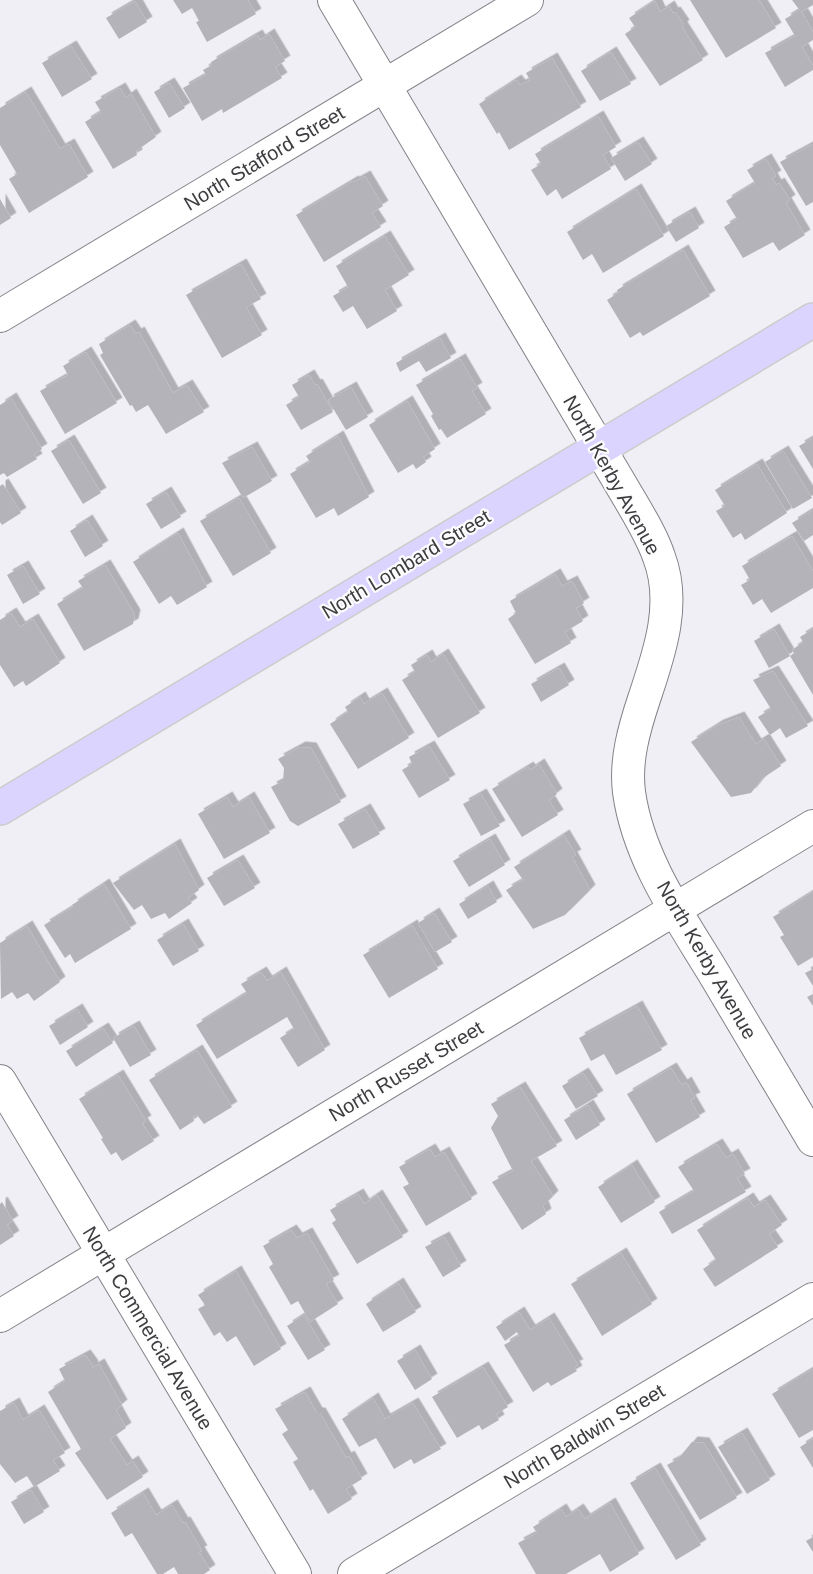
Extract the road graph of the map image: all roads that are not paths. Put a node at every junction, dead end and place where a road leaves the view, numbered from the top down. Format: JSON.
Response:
{"nodes":[{"id":1,"x":334,"y":0,"type":"edge"},
{"id":2,"x":527,"y":0,"type":"edge"},
{"id":3,"x":384,"y":86,"type":"junction"},
{"id":4,"x":0,"y":316,"type":"edge"},
{"id":5,"x":813,"y":320,"type":"edge"},
{"id":6,"x":600,"y":448,"type":"junction"},
{"id":7,"x":0,"y":808,"type":"edge"},
{"id":8,"x":813,"y":826,"type":"edge"},
{"id":9,"x":675,"y":909,"type":"junction"},
{"id":10,"x":0,"y":1081,"type":"edge"},
{"id":11,"x":813,"y":1140,"type":"edge"},
{"id":12,"x":103,"y":1254,"type":"junction"},
{"id":13,"x":813,"y":1299,"type":"edge"},
{"id":14,"x":0,"y":1316,"type":"edge"},
{"id":15,"x":295,"y":1574,"type":"edge"},
{"id":16,"x":354,"y":1574,"type":"edge"}],
"edges":[{"from":1,"to":3,"type":"street","name":"North Kerby Avenue"},
{"from":2,"to":3,"type":"street","name":"North Stafford Street"},
{"from":3,"to":4,"type":"street","name":"North Stafford Street"},
{"from":3,"to":6,"type":"street","name":"North Kerby Avenue"},
{"from":5,"to":6,"type":"main road","name":"North Lombard Street"},
{"from":6,"to":7,"type":"main road","name":"North Lombard Street"},
{"from":6,"to":9,"type":"street","name":"North Kerby Avenue"},
{"from":8,"to":9,"type":"street","name":"North Russet Street"},
{"from":9,"to":11,"type":"street","name":"North Kerby Avenue"},
{"from":9,"to":12,"type":"street","name":"North Russet Street"},
{"from":10,"to":12,"type":"street","name":"North Commercial Avenue"},
{"from":12,"to":14,"type":"street","name":"North Russet Street"},
{"from":12,"to":15,"type":"street","name":"North Commercial Avenue"},
{"from":13,"to":16,"type":"street","name":"North Baldwin Street"}]}
